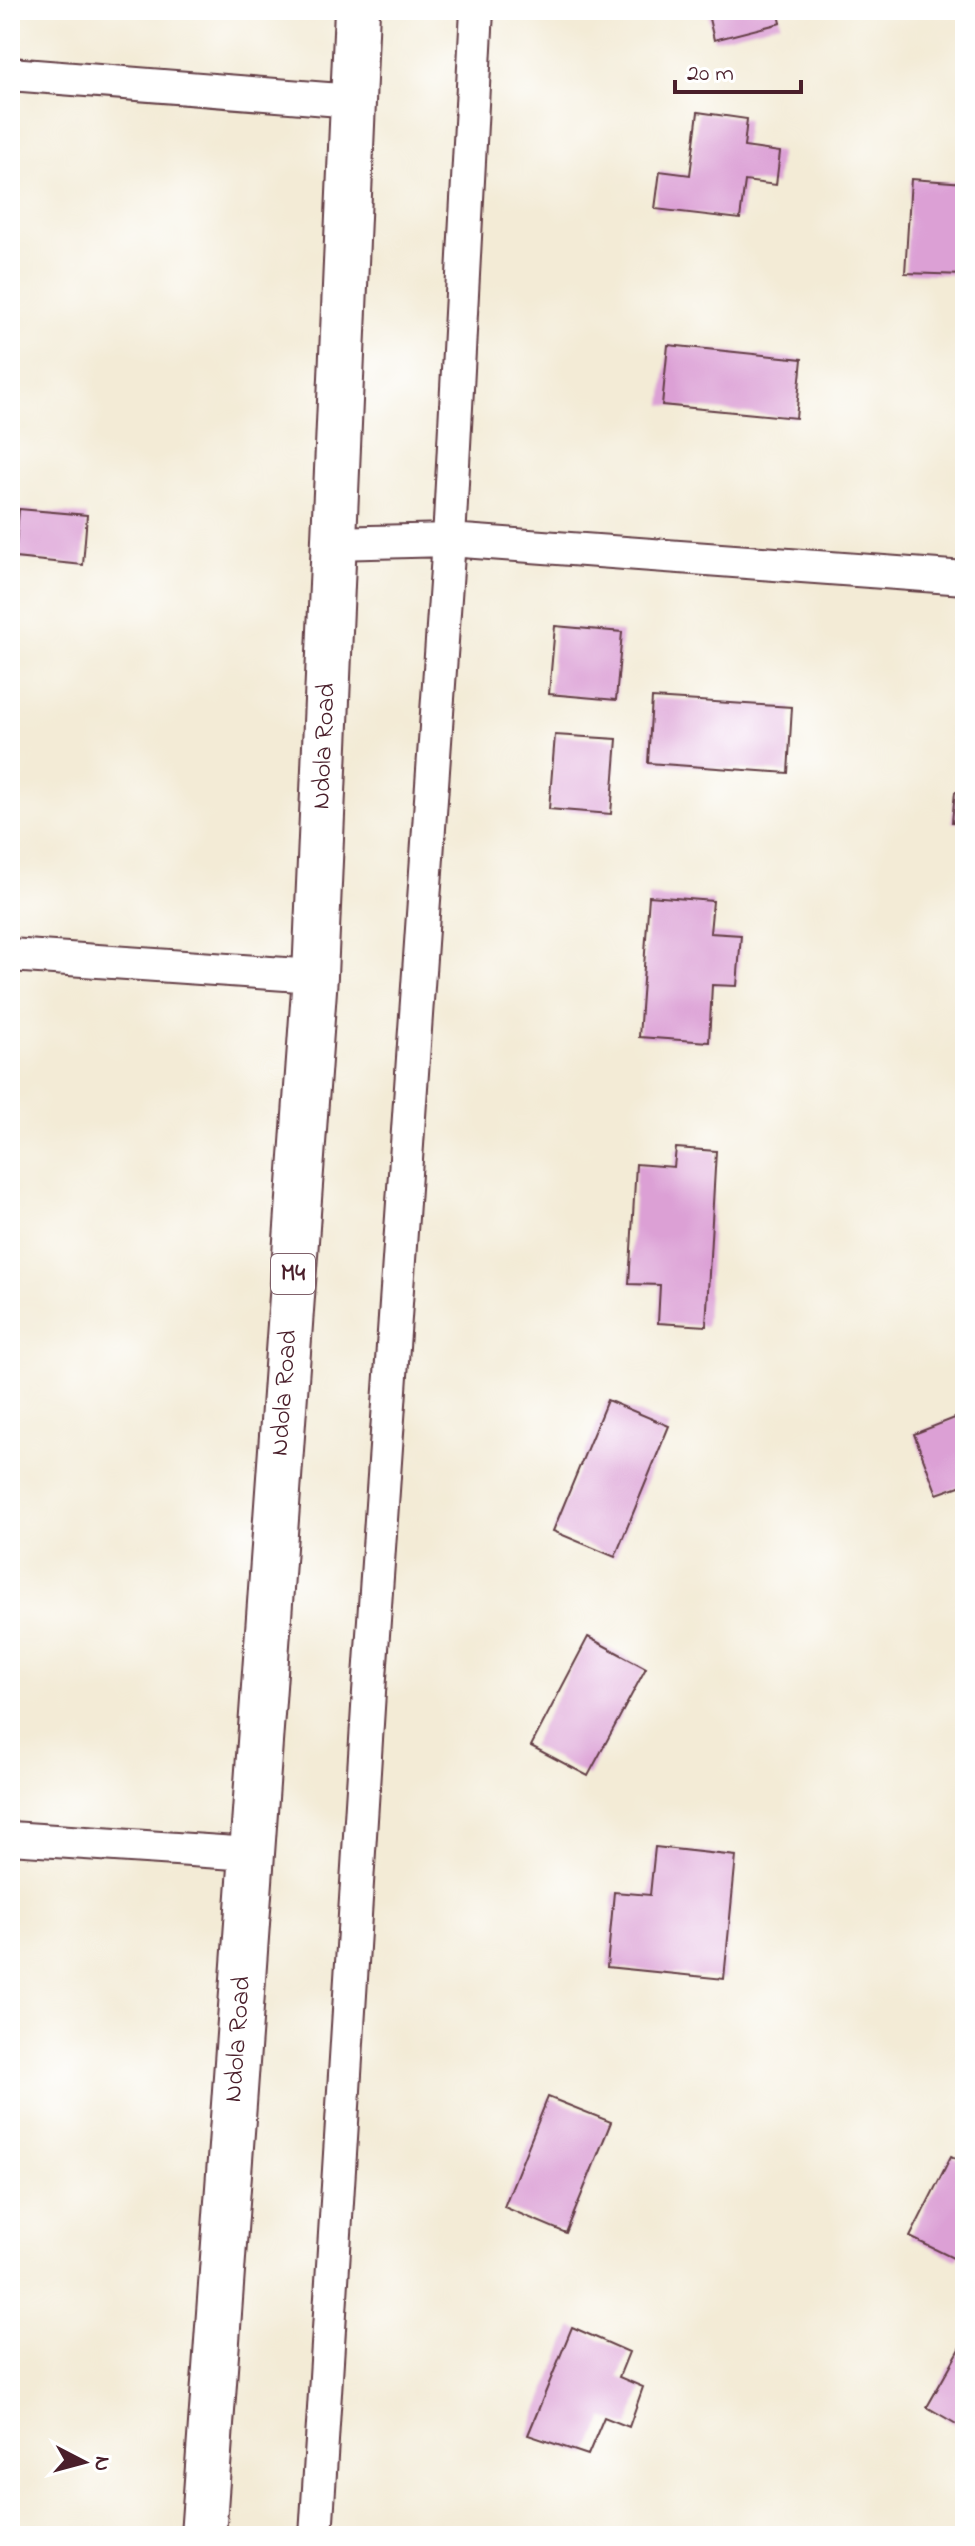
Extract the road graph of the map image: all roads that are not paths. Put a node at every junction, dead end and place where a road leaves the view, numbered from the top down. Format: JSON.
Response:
{"nodes":[{"id":1,"x":357,"y":10,"type":"edge"},
{"id":2,"x":477,"y":10,"type":"edge"},
{"id":3,"x":10,"y":74,"type":"edge"},
{"id":4,"x":353,"y":101,"type":"junction"},
{"id":5,"x":449,"y":540,"type":"junction"},
{"id":6,"x":332,"y":543,"type":"junction"},
{"id":7,"x":965,"y":578,"type":"edge"},
{"id":8,"x":10,"y":955,"type":"edge"},
{"id":9,"x":315,"y":976,"type":"junction"},
{"id":10,"x":10,"y":1838,"type":"edge"},
{"id":11,"x":251,"y":1854,"type":"junction"},
{"id":12,"x":203,"y":2536,"type":"edge"},
{"id":13,"x":316,"y":2536,"type":"edge"}],
"edges":[{"from":1,"to":4,"type":"main road","name":"Ndola Road","number":"M4"},
{"from":2,"to":5,"type":"street"},
{"from":3,"to":4,"type":"street"},
{"from":4,"to":6,"type":"main road","name":"Ndola Road","number":"M4"},
{"from":5,"to":6,"type":"street"},
{"from":5,"to":7,"type":"street"},
{"from":5,"to":13,"type":"street"},
{"from":6,"to":9,"type":"main road","name":"Ndola Road","number":"M4"},
{"from":8,"to":9,"type":"street"},
{"from":9,"to":11,"type":"main road","name":"Ndola Road","number":"M4"},
{"from":10,"to":11,"type":"street"},
{"from":11,"to":12,"type":"main road","name":"Ndola Road","number":"M4"}]}
